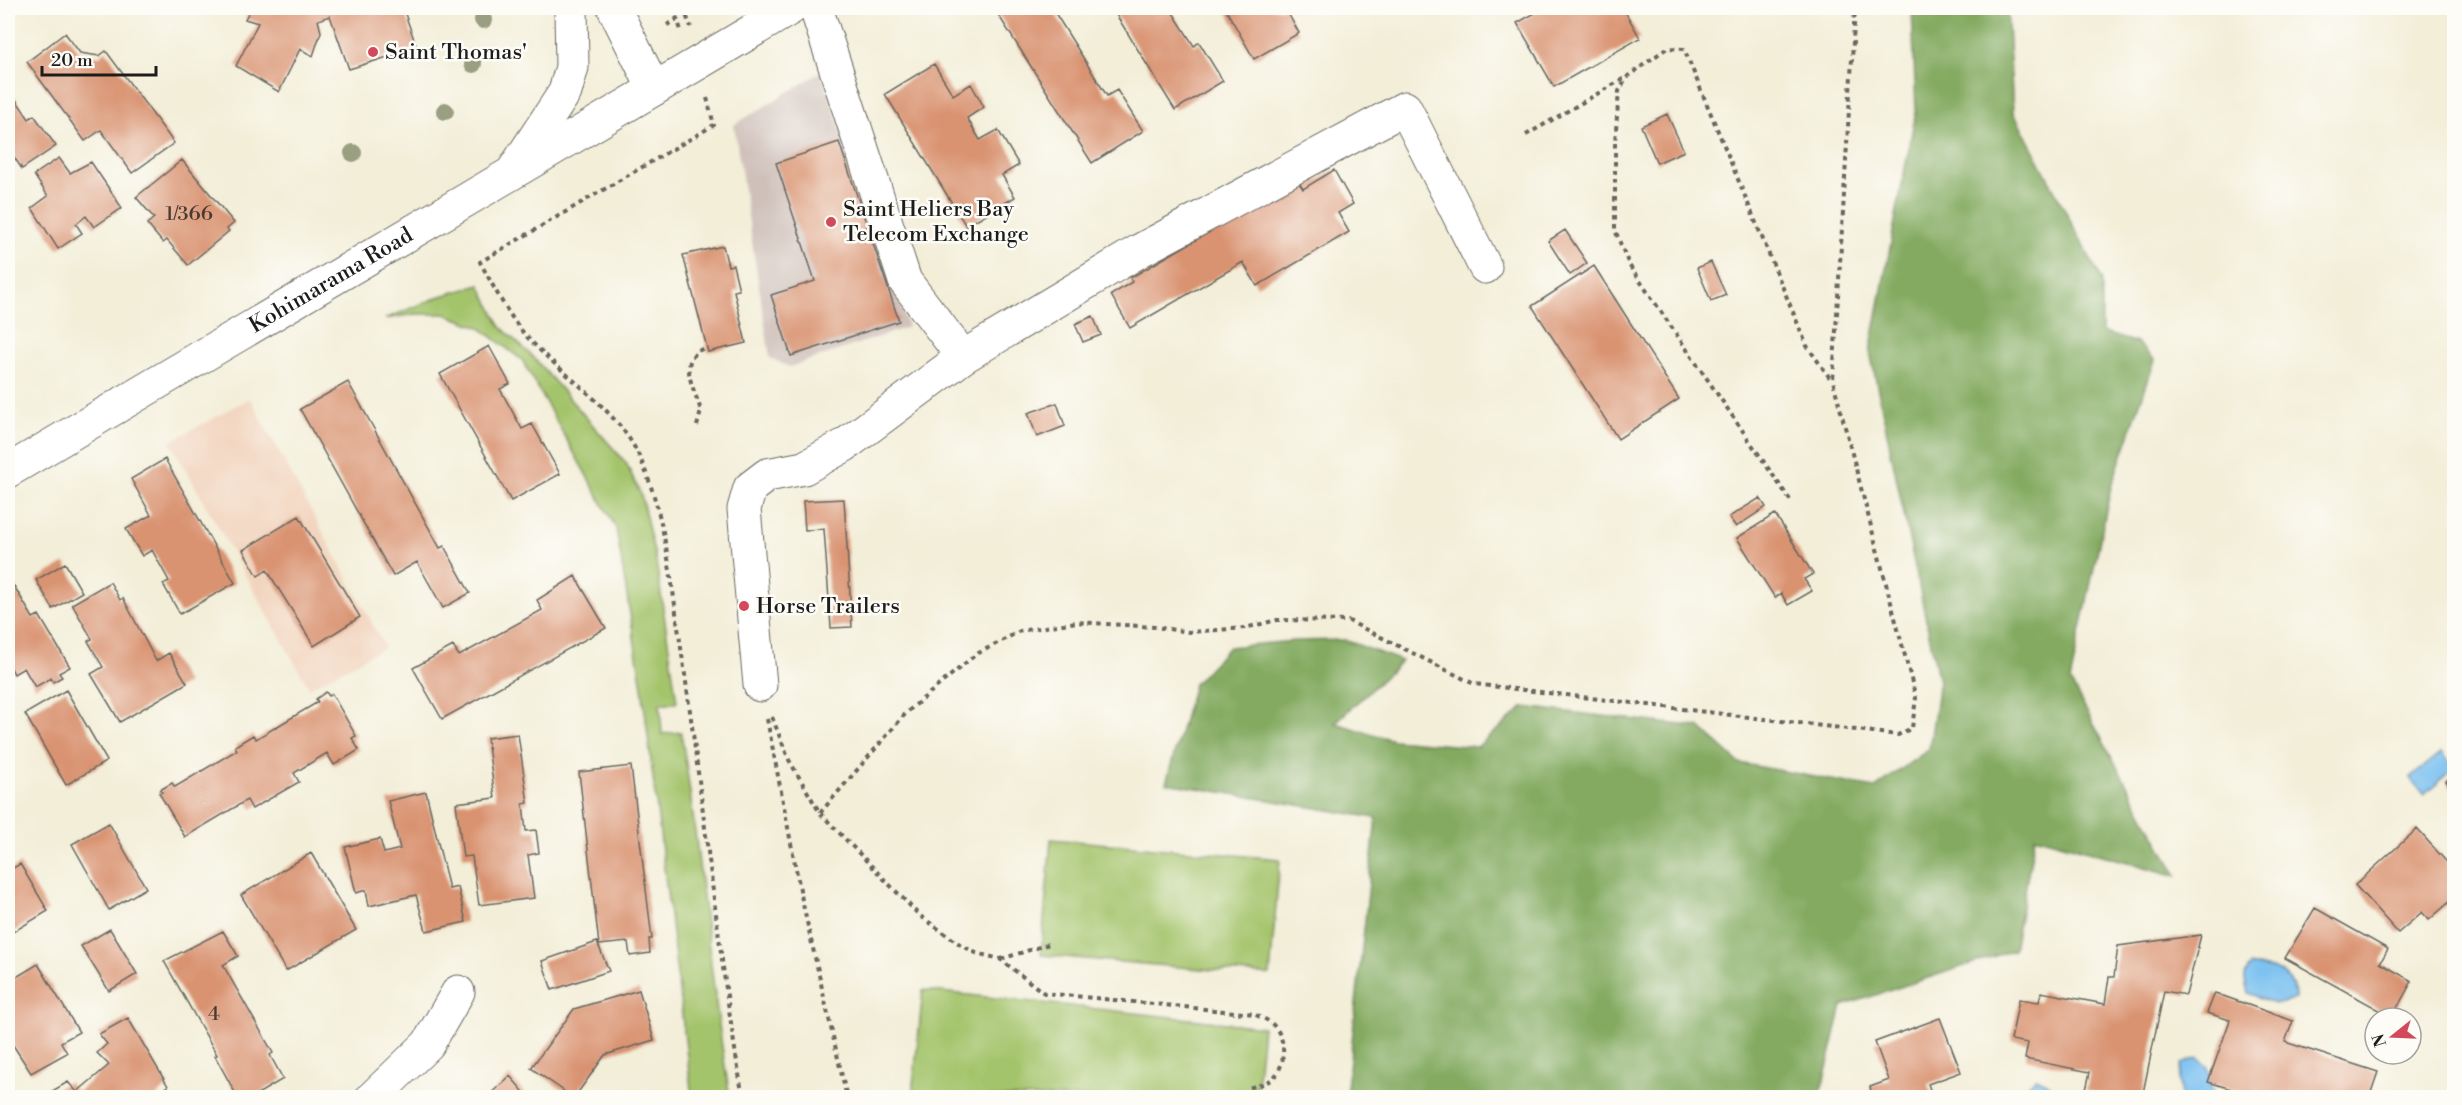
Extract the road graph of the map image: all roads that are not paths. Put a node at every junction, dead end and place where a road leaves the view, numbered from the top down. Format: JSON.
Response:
{"nodes":[{"id":1,"x":571,"y":8,"type":"edge"},
{"id":2,"x":614,"y":8,"type":"edge"},
{"id":3,"x":791,"y":8,"type":"edge"},
{"id":4,"x":816,"y":8,"type":"edge"},
{"id":5,"x":654,"y":89,"type":"junction"},
{"id":6,"x":511,"y":175,"type":"junction"},
{"id":7,"x":1485,"y":267,"type":"dead end"},
{"id":8,"x":963,"y":357,"type":"junction"},
{"id":9,"x":8,"y":471,"type":"edge"},
{"id":10,"x":760,"y":686,"type":"road end"},
{"id":11,"x":458,"y":992,"type":"dead end"},
{"id":12,"x":372,"y":1098,"type":"edge"}],
"edges":[{"from":1,"to":6,"type":"main road"},
{"from":2,"to":5,"type":"main road"},
{"from":3,"to":5,"type":"main road","name":"Kohimarama Road"},
{"from":4,"to":8,"type":"main road"},
{"from":5,"to":6,"type":"main road","name":"Kohimarama Road"},
{"from":6,"to":9,"type":"main road","name":"Kohimarama Road"},
{"from":7,"to":8,"type":"main road"},
{"from":8,"to":10,"type":"main road"},
{"from":11,"to":12,"type":"main road"}]}
